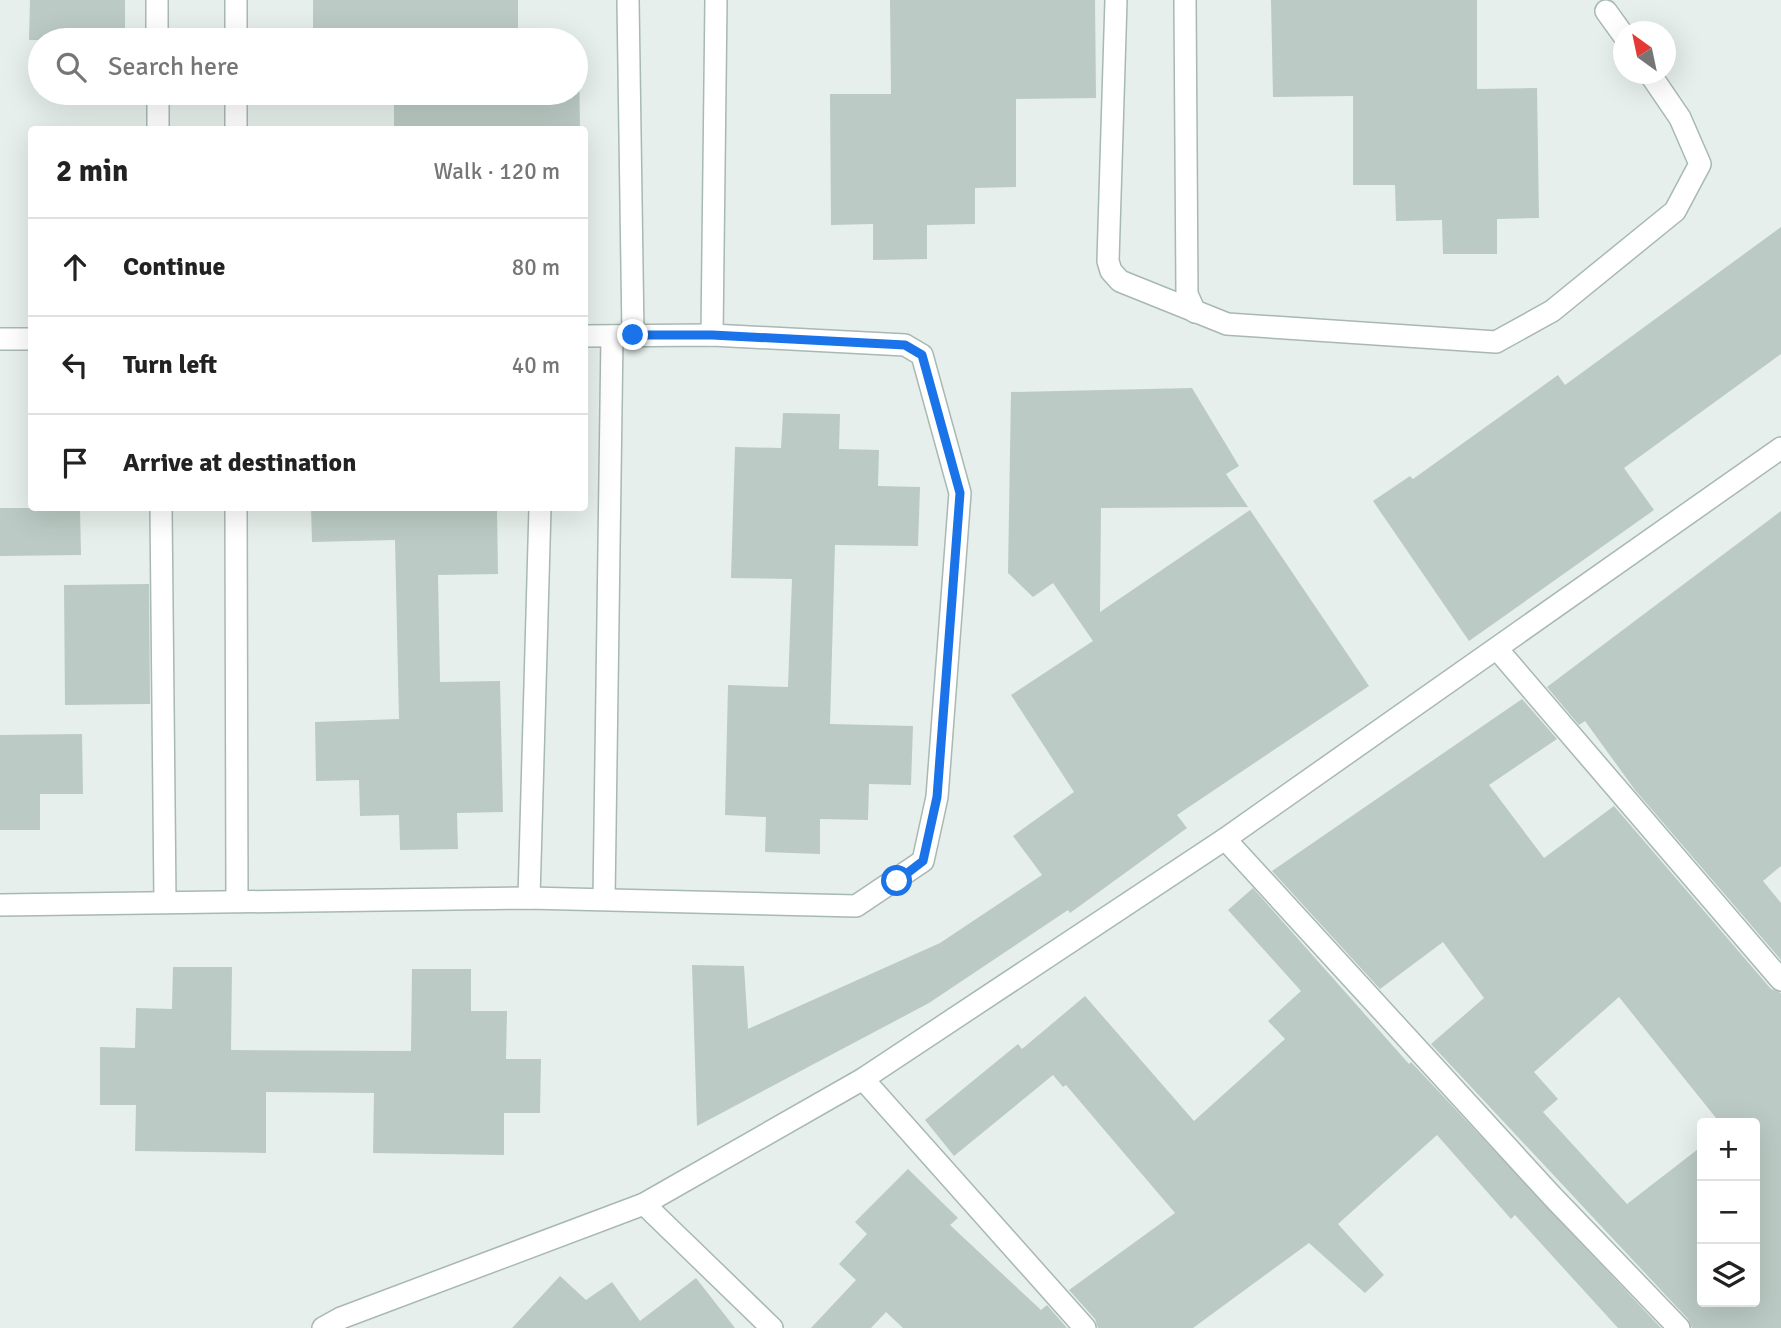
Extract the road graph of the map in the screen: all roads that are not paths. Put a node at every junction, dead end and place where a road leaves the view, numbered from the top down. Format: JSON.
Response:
{"nodes":[{"id":1,"x":157,"y":0,"type":"edge"},
{"id":2,"x":236,"y":0,"type":"edge"},
{"id":3,"x":628,"y":0,"type":"edge"},
{"id":4,"x":716,"y":0,"type":"edge"},
{"id":5,"x":1116,"y":0,"type":"edge"},
{"id":6,"x":1185,"y":0,"type":"edge"},
{"id":7,"x":1606,"y":10,"type":"dead end"},
{"id":8,"x":1613,"y":21,"type":"edge"},
{"id":9,"x":158,"y":28,"type":"edge"},
{"id":10,"x":236,"y":28,"type":"edge"},
{"id":11,"x":1657,"y":84,"type":"edge"},
{"id":12,"x":158,"y":105,"type":"edge"},
{"id":13,"x":236,"y":105,"type":"edge"},
{"id":14,"x":158,"y":126,"type":"edge"},
{"id":15,"x":236,"y":126,"type":"edge"},
{"id":16,"x":1195,"y":312,"type":"junction"},
{"id":17,"x":633,"y":335,"type":"junction"},
{"id":18,"x":712,"y":335,"type":"junction"},
{"id":19,"x":588,"y":336,"type":"edge"},
{"id":20,"x":612,"y":336,"type":"junction"},
{"id":21,"x":0,"y":339,"type":"edge"},
{"id":22,"x":28,"y":339,"type":"edge"},
{"id":23,"x":1781,"y":448,"type":"edge"},
{"id":24,"x":161,"y":511,"type":"edge"},
{"id":25,"x":236,"y":511,"type":"edge"},
{"id":26,"x":540,"y":511,"type":"edge"},
{"id":27,"x":1498,"y":650,"type":"junction"},
{"id":28,"x":1225,"y":839,"type":"junction"},
{"id":29,"x":529,"y":898,"type":"junction"},
{"id":30,"x":604,"y":899,"type":"junction"},
{"id":31,"x":165,"y":901,"type":"junction"},
{"id":32,"x":237,"y":901,"type":"junction"},
{"id":33,"x":0,"y":905,"type":"edge"},
{"id":34,"x":1781,"y":980,"type":"edge"},
{"id":35,"x":863,"y":1079,"type":"junction"},
{"id":36,"x":644,"y":1203,"type":"junction"},
{"id":37,"x":339,"y":1325,"type":"edge"},
{"id":38,"x":772,"y":1328,"type":"edge"},
{"id":39,"x":1085,"y":1328,"type":"edge"},
{"id":40,"x":1679,"y":1328,"type":"edge"}],
"edges":[{"from":1,"to":9,"type":"street"},
{"from":2,"to":10,"type":"street"},
{"from":3,"to":17,"type":"street"},
{"from":4,"to":18,"type":"street"},
{"from":5,"to":16,"type":"street"},
{"from":6,"to":16,"type":"street"},
{"from":7,"to":8,"type":"street"},
{"from":11,"to":16,"type":"street"},
{"from":12,"to":14,"type":"street"},
{"from":13,"to":15,"type":"street"},
{"from":17,"to":18,"type":"street"},
{"from":17,"to":20,"type":"street"},
{"from":18,"to":30,"type":"street"},
{"from":19,"to":20,"type":"street"},
{"from":20,"to":30,"type":"street"},
{"from":21,"to":22,"type":"street"},
{"from":23,"to":27,"type":"street"},
{"from":24,"to":31,"type":"street"},
{"from":25,"to":32,"type":"street"},
{"from":26,"to":29,"type":"street"},
{"from":27,"to":28,"type":"street"},
{"from":27,"to":34,"type":"street"},
{"from":28,"to":35,"type":"street"},
{"from":28,"to":40,"type":"street"},
{"from":29,"to":30,"type":"street"},
{"from":29,"to":32,"type":"street"},
{"from":31,"to":32,"type":"street"},
{"from":31,"to":33,"type":"street"},
{"from":35,"to":36,"type":"street"},
{"from":35,"to":39,"type":"street"},
{"from":36,"to":37,"type":"street"},
{"from":36,"to":38,"type":"street"}]}
